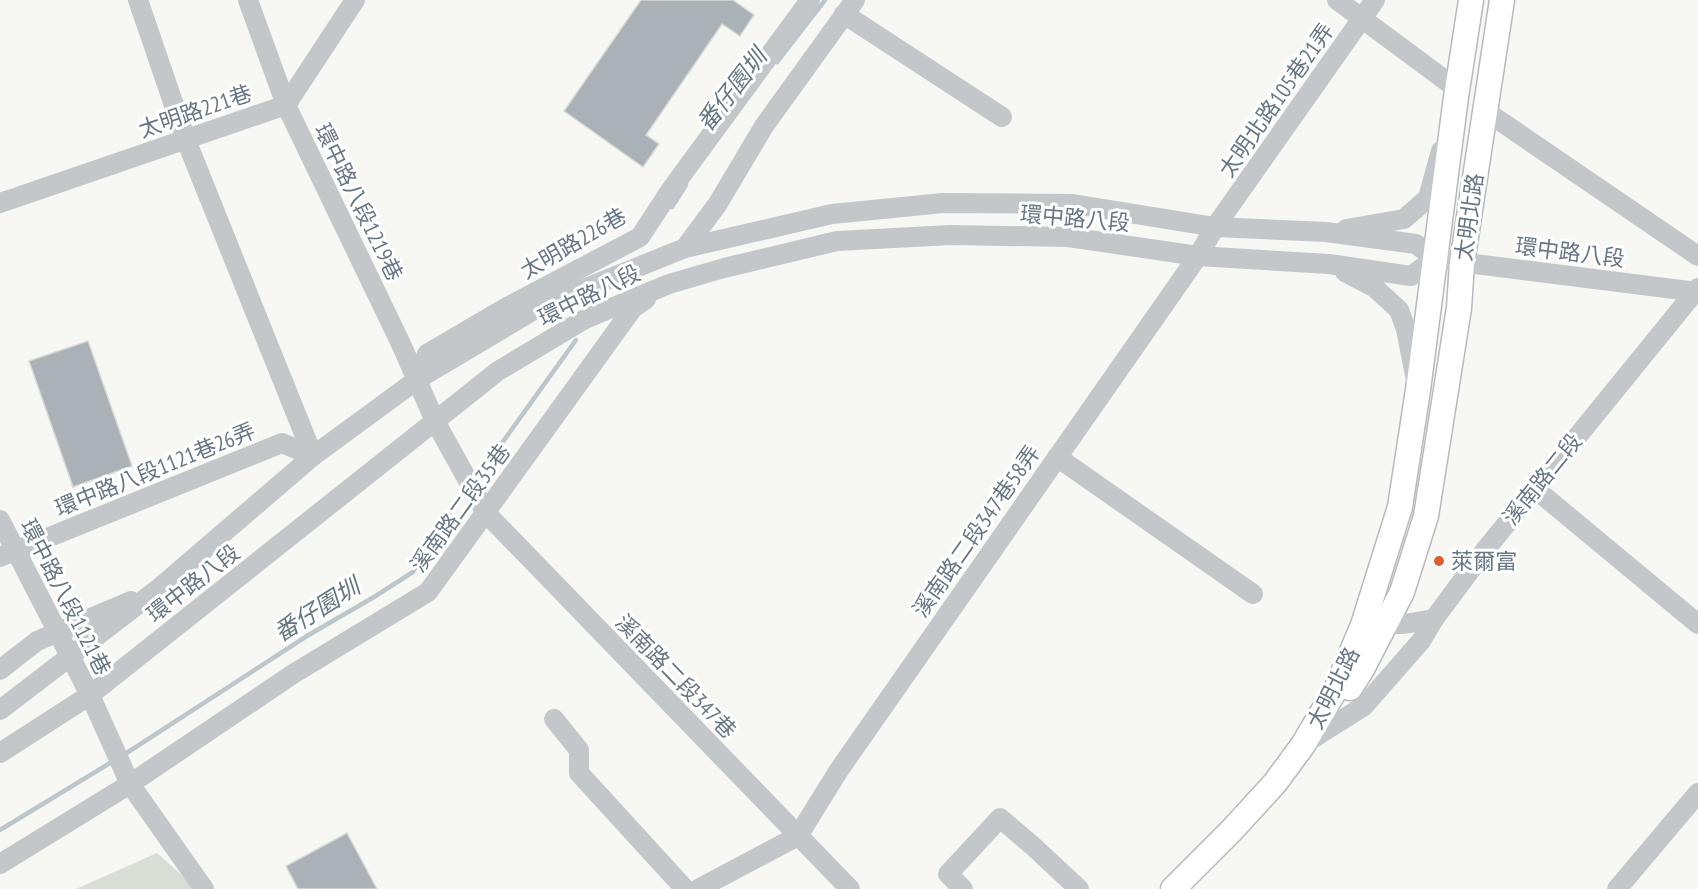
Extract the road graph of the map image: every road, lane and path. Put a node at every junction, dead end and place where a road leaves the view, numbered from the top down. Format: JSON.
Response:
{"nodes":[{"id":1,"x":138,"y":0,"type":"edge"},
{"id":2,"x":248,"y":0,"type":"edge"},
{"id":3,"x":355,"y":0,"type":"edge"},
{"id":4,"x":810,"y":0,"type":"edge"},
{"id":5,"x":1337,"y":0,"type":"edge"},
{"id":6,"x":1375,"y":0,"type":"edge"},
{"id":7,"x":1472,"y":0,"type":"edge"},
{"id":8,"x":1502,"y":0,"type":"edge"},
{"id":9,"x":850,"y":7,"type":"edge"},
{"id":10,"x":1363,"y":18,"type":"junction"},
{"id":11,"x":1456,"y":93,"type":"junction"},
{"id":12,"x":286,"y":105,"type":"junction"},
{"id":13,"x":1484,"y":111,"type":"junction"},
{"id":14,"x":1002,"y":117,"type":"dead end"},
{"id":15,"x":186,"y":140,"type":"junction"},
{"id":16,"x":0,"y":203,"type":"edge"},
{"id":17,"x":1215,"y":227,"type":"junction"},
{"id":18,"x":1326,"y":232,"type":"junction"},
{"id":19,"x":686,"y":248,"type":"junction"},
{"id":20,"x":1197,"y":256,"type":"junction"},
{"id":21,"x":1698,"y":256,"type":"edge"},
{"id":22,"x":1435,"y":259,"type":"junction"},
{"id":23,"x":1462,"y":263,"type":"junction"},
{"id":24,"x":1329,"y":264,"type":"junction"},
{"id":25,"x":669,"y":284,"type":"junction"},
{"id":26,"x":1697,"y":291,"type":"edge"},
{"id":27,"x":417,"y":379,"type":"junction"},
{"id":28,"x":1418,"y":390,"type":"junction"},
{"id":29,"x":435,"y":421,"type":"junction"},
{"id":30,"x":313,"y":456,"type":"junction"},
{"id":31,"x":1057,"y":458,"type":"junction"},
{"id":32,"x":471,"y":486,"type":"joint"},
{"id":33,"x":1534,"y":488,"type":"junction"},
{"id":34,"x":486,"y":513,"type":"junction"},
{"id":35,"x":0,"y":520,"type":"edge"},
{"id":36,"x":8,"y":554,"type":"edge"},
{"id":37,"x":158,"y":590,"type":"junction"},
{"id":38,"x":1253,"y":594,"type":"dead end"},
{"id":39,"x":1434,"y":619,"type":"junction"},
{"id":40,"x":1375,"y":624,"type":"junction"},
{"id":41,"x":1698,"y":624,"type":"edge"},
{"id":42,"x":57,"y":632,"type":"junction"},
{"id":43,"x":69,"y":657,"type":"junction"},
{"id":44,"x":0,"y":670,"type":"edge"},
{"id":45,"x":90,"y":695,"type":"junction"},
{"id":46,"x":0,"y":710,"type":"edge"},
{"id":47,"x":554,"y":719,"type":"dead end"},
{"id":48,"x":1303,"y":745,"type":"junction"},
{"id":49,"x":0,"y":753,"type":"edge"},
{"id":50,"x":130,"y":784,"type":"junction"},
{"id":51,"x":1698,"y":793,"type":"edge"},
{"id":52,"x":798,"y":836,"type":"junction"},
{"id":53,"x":0,"y":864,"type":"edge"},
{"id":54,"x":204,"y":889,"type":"edge"},
{"id":55,"x":685,"y":889,"type":"edge"},
{"id":56,"x":698,"y":889,"type":"edge"},
{"id":57,"x":850,"y":889,"type":"edge"},
{"id":58,"x":963,"y":889,"type":"edge"},
{"id":59,"x":1079,"y":889,"type":"edge"},
{"id":60,"x":1173,"y":889,"type":"edge"},
{"id":61,"x":1617,"y":889,"type":"edge"}],
"edges":[{"from":1,"to":15,"type":"street"},
{"from":2,"to":12,"type":"street","name":"環中路八段1219巷"},
{"from":3,"to":12,"type":"street","name":"太明路221巷"},
{"from":4,"to":27,"type":"street","name":"太明路226巷"},
{"from":5,"to":10,"type":"street"},
{"from":6,"to":10,"type":"street","name":"太明北路105巷21弄"},
{"from":7,"to":11,"type":"main road","name":"太明北路"},
{"from":8,"to":13,"type":"main road","name":"太明北路"},
{"from":9,"to":14,"type":"street"},
{"from":9,"to":19,"type":"street"},
{"from":10,"to":11,"type":"street"},
{"from":10,"to":17,"type":"street","name":"太明北路105巷21弄"},
{"from":11,"to":18,"type":"street","name":"環中路八段"},
{"from":11,"to":22,"type":"main road","name":"太明北路"},
{"from":12,"to":15,"type":"street","name":"太明路221巷"},
{"from":12,"to":27,"type":"street","name":"環中路八段1219巷"},
{"from":13,"to":21,"type":"street"},
{"from":13,"to":23,"type":"main road","name":"太明北路"},
{"from":15,"to":16,"type":"street","name":"太明路221巷"},
{"from":15,"to":30,"type":"street"},
{"from":17,"to":18,"type":"street","name":"環中路八段"},
{"from":17,"to":19,"type":"street","name":"環中路八段"},
{"from":17,"to":20,"type":"street","name":"太明北路105巷21弄"},
{"from":18,"to":22,"type":"street","name":"環中路八段"},
{"from":19,"to":27,"type":"street","name":"環中路八段"},
{"from":20,"to":24,"type":"street","name":"環中路八段"},
{"from":20,"to":25,"type":"street","name":"環中路八段"},
{"from":20,"to":31,"type":"street","name":"溪南路二段347巷58弄"},
{"from":22,"to":23,"type":"street","name":"環中路八段"},
{"from":22,"to":24,"type":"street","name":"環中路八段"},
{"from":22,"to":28,"type":"main road","name":"太明北路"},
{"from":23,"to":26,"type":"street","name":"環中路八段"},
{"from":23,"to":40,"type":"main road","name":"太明北路"},
{"from":24,"to":28,"type":"street","name":"環中路八段"},
{"from":25,"to":29,"type":"street","name":"環中路八段"},
{"from":25,"to":34,"type":"street","name":"溪南路二段35巷"},
{"from":26,"to":33,"type":"street","name":"溪南路二段"},
{"from":27,"to":29,"type":"street","name":"環中路八段1219巷"},
{"from":27,"to":30,"type":"street","name":"環中路八段"},
{"from":28,"to":40,"type":"main road","name":"太明北路"},
{"from":29,"to":32,"type":"street","name":"環中路八段1219巷"},
{"from":29,"to":45,"type":"street","name":"環中路八段"},
{"from":30,"to":36,"type":"street","name":"環中路八段1121巷26弄"},
{"from":30,"to":37,"type":"street","name":"環中路八段"},
{"from":31,"to":38,"type":"street"},
{"from":31,"to":52,"type":"street","name":"溪南路二段347巷58弄"},
{"from":32,"to":34,"type":"street","name":"溪南路二段347巷"},
{"from":33,"to":39,"type":"street","name":"溪南路二段"},
{"from":33,"to":41,"type":"street"},
{"from":34,"to":50,"type":"street","name":"溪南路二段35巷"},
{"from":34,"to":52,"type":"street","name":"溪南路二段347巷"},
{"from":35,"to":36,"type":"street","name":"環中路八段1121巷"},
{"from":36,"to":42,"type":"street","name":"環中路八段1121巷"},
{"from":37,"to":42,"type":"street"},
{"from":37,"to":43,"type":"street","name":"環中路八段"},
{"from":39,"to":40,"type":"street"},
{"from":39,"to":48,"type":"street","name":"溪南路二段"},
{"from":40,"to":48,"type":"main road","name":"太明北路"},
{"from":42,"to":43,"type":"street","name":"環中路八段1121巷"},
{"from":42,"to":44,"type":"street"},
{"from":43,"to":45,"type":"street","name":"環中路八段1121巷"},
{"from":43,"to":46,"type":"street","name":"環中路八段"},
{"from":45,"to":49,"type":"street","name":"環中路八段"},
{"from":45,"to":50,"type":"street","name":"環中路八段1121巷"},
{"from":47,"to":55,"type":"street"},
{"from":48,"to":60,"type":"main road"},
{"from":50,"to":53,"type":"street","name":"溪南路二段35巷"},
{"from":50,"to":54,"type":"street","name":"環中路八段1121巷"},
{"from":51,"to":61,"type":"street"},
{"from":52,"to":56,"type":"street"},
{"from":52,"to":57,"type":"street","name":"溪南路二段347巷"},
{"from":58,"to":59,"type":"street"}]}
